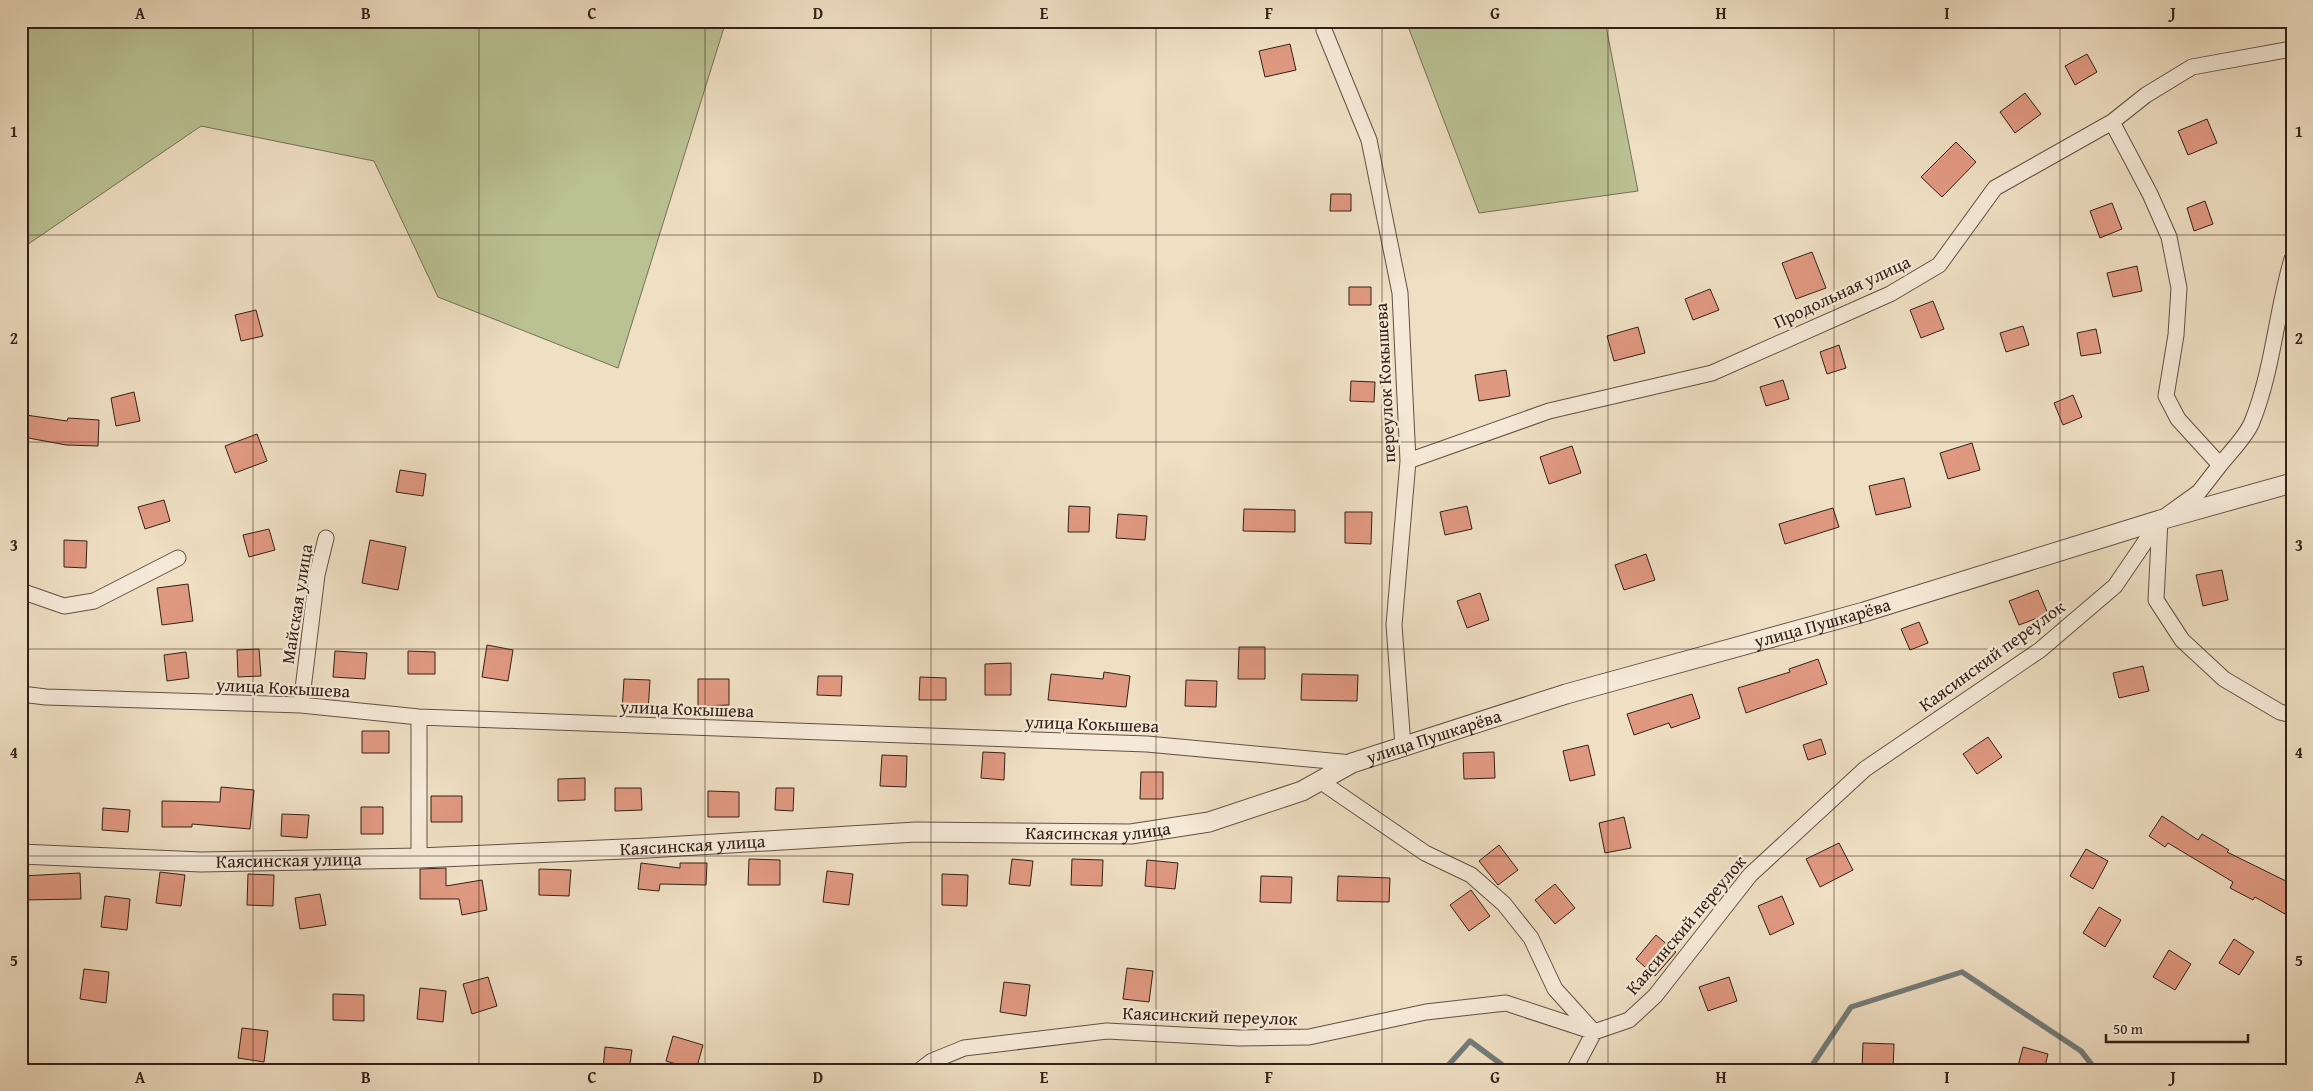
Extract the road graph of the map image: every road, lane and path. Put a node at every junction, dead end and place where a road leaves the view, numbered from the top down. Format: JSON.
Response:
{"nodes":[{"id":1,"x":1324,"y":30,"type":"dead end"},
{"id":2,"x":2292,"y":49,"type":"edge"},
{"id":3,"x":2112,"y":122,"type":"junction"},
{"id":4,"x":2292,"y":259,"type":"edge"},
{"id":5,"x":1408,"y":461,"type":"junction"},
{"id":6,"x":2220,"y":465,"type":"junction"},
{"id":7,"x":2292,"y":484,"type":"edge"},
{"id":8,"x":2160,"y":520,"type":"junction"},
{"id":9,"x":326,"y":538,"type":"dead end"},
{"id":10,"x":178,"y":558,"type":"dead end"},
{"id":11,"x":21,"y":591,"type":"edge"},
{"id":12,"x":21,"y":694,"type":"edge"},
{"id":13,"x":301,"y":706,"type":"junction"},
{"id":14,"x":2292,"y":715,"type":"edge"},
{"id":15,"x":419,"y":717,"type":"junction"},
{"id":16,"x":1403,"y":746,"type":"junction"},
{"id":17,"x":1352,"y":762,"type":"junction"},
{"id":18,"x":1320,"y":781,"type":"junction"},
{"id":19,"x":21,"y":854,"type":"edge"},
{"id":20,"x":419,"y":858,"type":"junction"},
{"id":21,"x":1594,"y":1032,"type":"junction"},
{"id":22,"x":920,"y":1070,"type":"edge"},
{"id":23,"x":1574,"y":1070,"type":"edge"}],
"edges":[{"from":1,"to":5,"type":"street","name":"переулок Кокышева"},
{"from":2,"to":3,"type":"street","name":"Продольная улица"},
{"from":3,"to":5,"type":"street","name":"Продольная улица"},
{"from":3,"to":6,"type":"street"},
{"from":4,"to":6,"type":"street"},
{"from":5,"to":16,"type":"street","name":"переулок Кокышева"},
{"from":6,"to":8,"type":"street"},
{"from":7,"to":8,"type":"street","name":"улица Пушкарёва"},
{"from":8,"to":14,"type":"street"},
{"from":8,"to":16,"type":"street","name":"улица Пушкарёва"},
{"from":8,"to":21,"type":"street","name":"Каясинский переулок"},
{"from":9,"to":13,"type":"street","name":"Майская улица"},
{"from":10,"to":11,"type":"street"},
{"from":12,"to":13,"type":"street","name":"улица Кокышева"},
{"from":13,"to":15,"type":"street","name":"улица Кокышева"},
{"from":15,"to":17,"type":"street","name":"улица Кокышева"},
{"from":15,"to":20,"type":"street"},
{"from":16,"to":17,"type":"street","name":"улица Пушкарёва"},
{"from":17,"to":18,"type":"street","name":"Каясинская улица"},
{"from":18,"to":20,"type":"street","name":"Каясинская улица"},
{"from":18,"to":21,"type":"street"},
{"from":19,"to":20,"type":"street","name":"Каясинская улица"},
{"from":21,"to":22,"type":"street","name":"Каясинский переулок"},
{"from":21,"to":23,"type":"street"}]}
